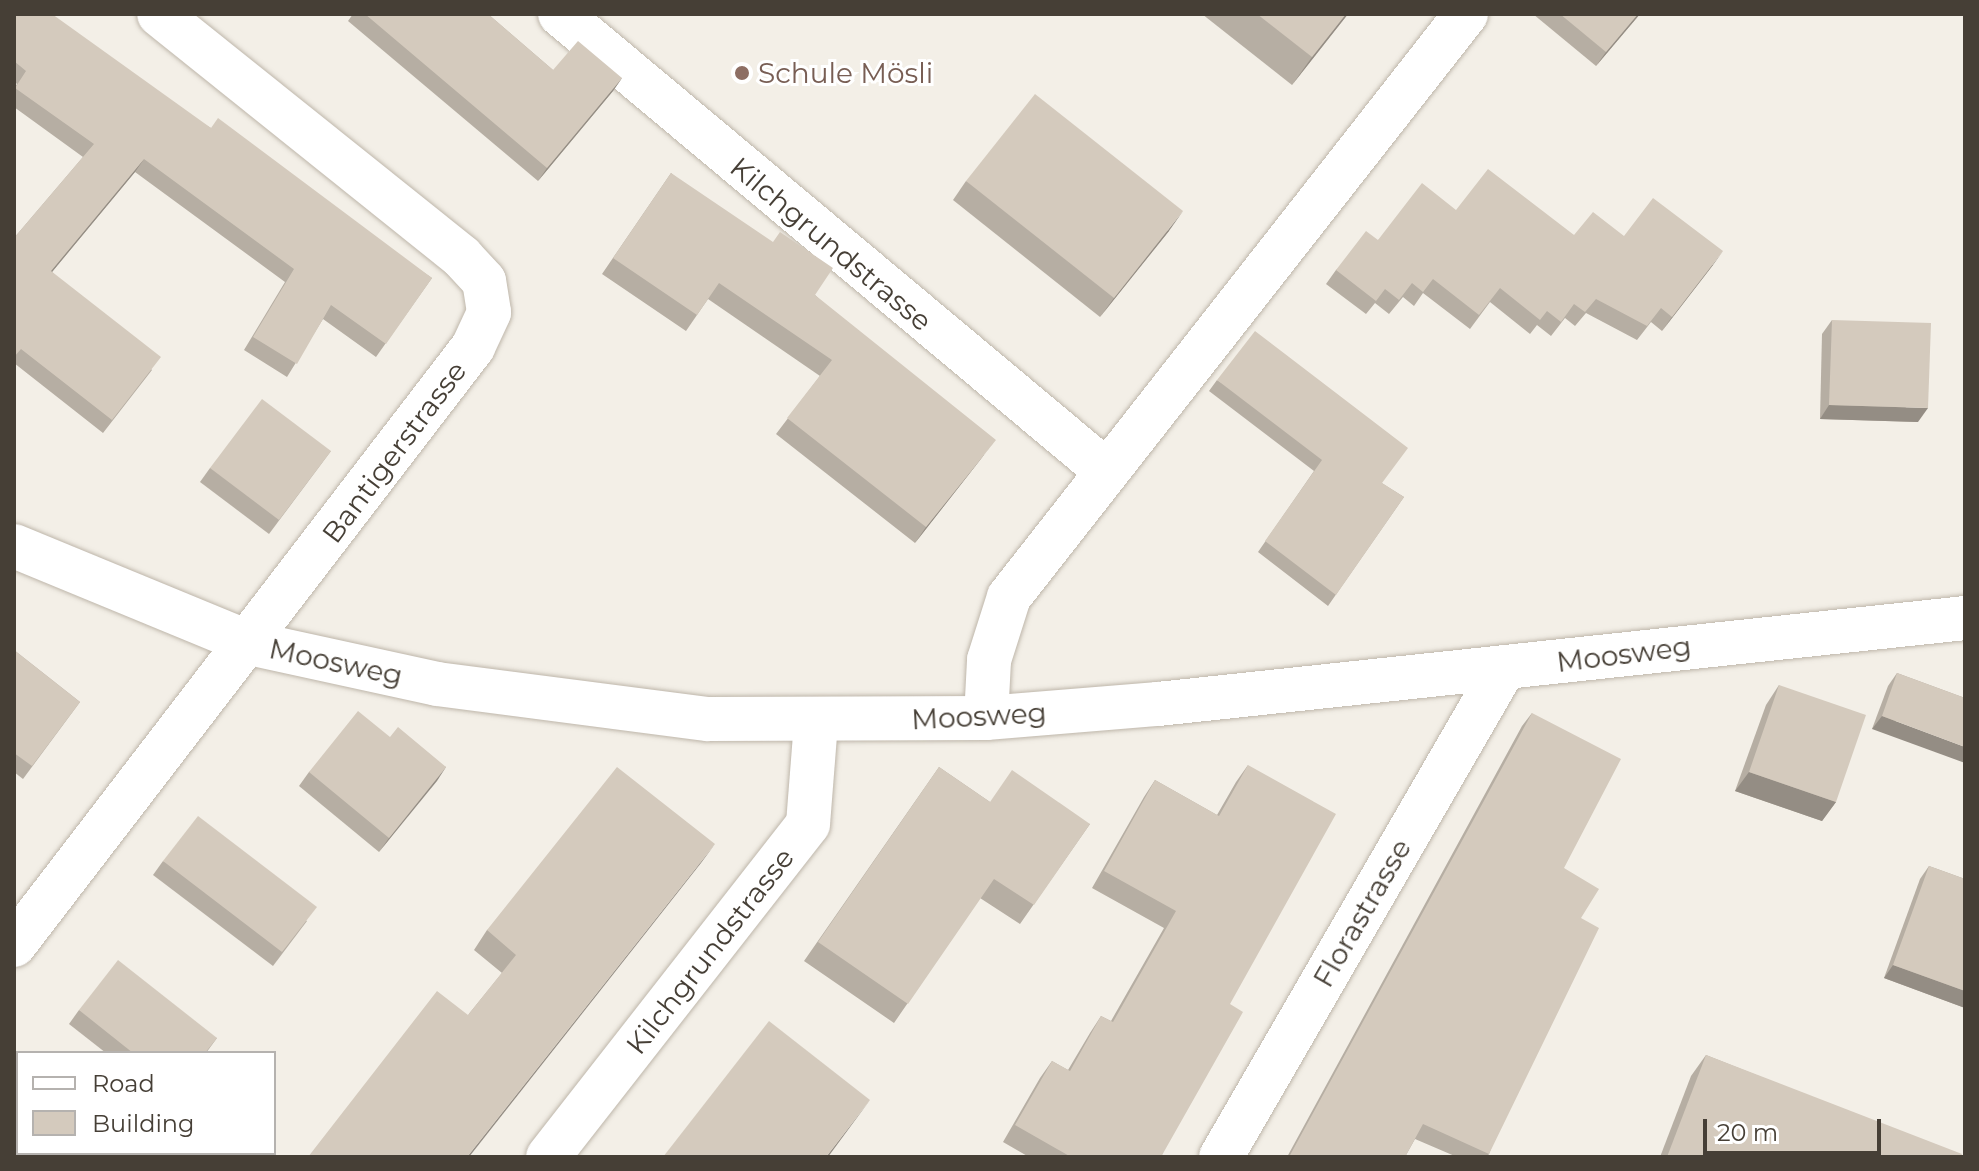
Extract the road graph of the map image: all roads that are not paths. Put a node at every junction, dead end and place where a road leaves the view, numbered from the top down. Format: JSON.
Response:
{"nodes":[{"id":1,"x":159,"y":14,"type":"edge"},
{"id":2,"x":560,"y":14,"type":"edge"},
{"id":3,"x":1466,"y":14,"type":"edge"},
{"id":4,"x":1105,"y":470,"type":"junction"},
{"id":5,"x":14,"y":546,"type":"edge"},
{"id":6,"x":1965,"y":618,"type":"edge"},
{"id":7,"x":249,"y":643,"type":"junction"},
{"id":8,"x":1504,"y":668,"type":"junction"},
{"id":9,"x":986,"y":718,"type":"junction"},
{"id":10,"x":816,"y":722,"type":"junction"},
{"id":11,"x":14,"y":945,"type":"edge"},
{"id":12,"x":548,"y":1157,"type":"edge"},
{"id":13,"x":1221,"y":1157,"type":"edge"}],
"edges":[{"from":1,"to":7,"type":"street","name":"Bantigerstrasse"},
{"from":2,"to":4,"type":"street","name":"Kilchgrundstrasse"},
{"from":3,"to":4,"type":"street"},
{"from":4,"to":9,"type":"street"},
{"from":5,"to":7,"type":"street","name":"Moosweg"},
{"from":6,"to":8,"type":"street","name":"Moosweg"},
{"from":7,"to":10,"type":"street","name":"Moosweg"},
{"from":7,"to":11,"type":"street","name":"Bantigerstrasse"},
{"from":8,"to":9,"type":"street","name":"Moosweg"},
{"from":8,"to":13,"type":"street","name":"Florastrasse"},
{"from":9,"to":10,"type":"street","name":"Moosweg"},
{"from":10,"to":12,"type":"street","name":"Kilchgrundstrasse"}]}
